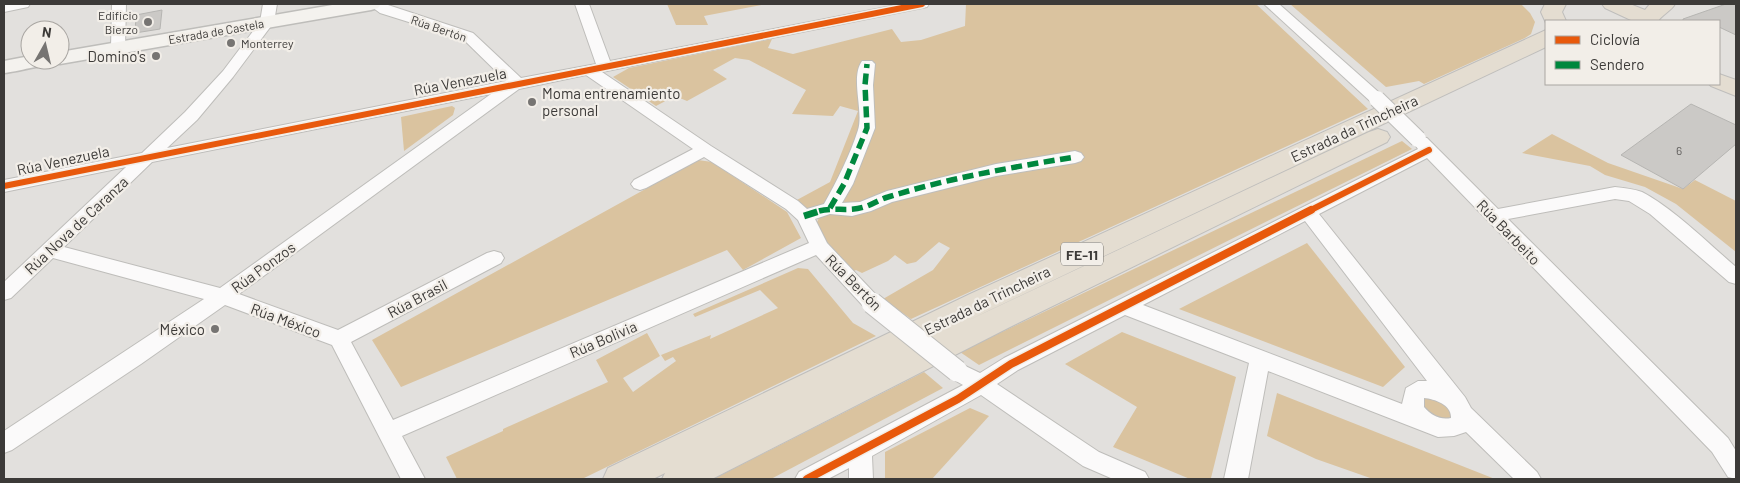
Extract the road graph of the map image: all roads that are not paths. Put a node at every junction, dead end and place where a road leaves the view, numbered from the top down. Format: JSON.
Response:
{"nodes":[{"id":1,"x":23,"y":4,"type":"edge"},
{"id":2,"x":119,"y":4,"type":"edge"},
{"id":3,"x":373,"y":4,"type":"edge"},
{"id":4,"x":582,"y":4,"type":"edge"},
{"id":5,"x":922,"y":4,"type":"edge"},
{"id":6,"x":1271,"y":4,"type":"edge"},
{"id":7,"x":1612,"y":4,"type":"edge"},
{"id":8,"x":1665,"y":4,"type":"edge"},
{"id":9,"x":4,"y":8,"type":"edge"},
{"id":10,"x":269,"y":13,"type":"edge"},
{"id":11,"x":1646,"y":20,"type":"edge"},
{"id":12,"x":1649,"y":20,"type":"edge"},
{"id":13,"x":1545,"y":30,"type":"edge"},
{"id":14,"x":118,"y":48,"type":"junction"},
{"id":15,"x":70,"y":56,"type":"edge"},
{"id":16,"x":1545,"y":57,"type":"edge"},
{"id":17,"x":20,"y":64,"type":"edge"},
{"id":18,"x":867,"y":64,"type":"dead end"},
{"id":19,"x":4,"y":67,"type":"edge"},
{"id":20,"x":595,"y":68,"type":"junction"},
{"id":21,"x":1720,"y":68,"type":"edge"},
{"id":22,"x":1736,"y":76,"type":"edge"},
{"id":23,"x":1720,"y":81,"type":"edge"},
{"id":24,"x":517,"y":83,"type":"junction"},
{"id":25,"x":1736,"y":89,"type":"edge"},
{"id":26,"x":1423,"y":144,"type":"junction"},
{"id":27,"x":705,"y":150,"type":"junction"},
{"id":28,"x":149,"y":157,"type":"junction"},
{"id":29,"x":1075,"y":157,"type":"dead end"},
{"id":30,"x":640,"y":184,"type":"dead end"},
{"id":31,"x":4,"y":186,"type":"edge"},
{"id":32,"x":830,"y":208,"type":"junction"},
{"id":33,"x":1308,"y":213,"type":"junction"},
{"id":34,"x":804,"y":216,"type":"junction"},
{"id":35,"x":1494,"y":216,"type":"junction"},
{"id":36,"x":819,"y":246,"type":"junction"},
{"id":37,"x":50,"y":250,"type":"junction"},
{"id":38,"x":494,"y":258,"type":"dead end"},
{"id":39,"x":1736,"y":277,"type":"edge"},
{"id":40,"x":4,"y":293,"type":"edge"},
{"id":41,"x":222,"y":296,"type":"junction"},
{"id":42,"x":872,"y":303,"type":"joint"},
{"id":43,"x":1126,"y":307,"type":"junction"},
{"id":44,"x":339,"y":339,"type":"junction"},
{"id":45,"x":1260,"y":359,"type":"junction"},
{"id":46,"x":958,"y":371,"type":"joint"},
{"id":47,"x":982,"y":385,"type":"junction"},
{"id":48,"x":1460,"y":409,"type":"junction"},
{"id":49,"x":1430,"y":424,"type":"junction"},
{"id":50,"x":388,"y":432,"type":"junction"},
{"id":51,"x":4,"y":443,"type":"edge"},
{"id":52,"x":861,"y":451,"type":"junction"},
{"id":53,"x":1736,"y":470,"type":"edge"},
{"id":54,"x":414,"y":479,"type":"edge"},
{"id":55,"x":620,"y":479,"type":"edge"},
{"id":56,"x":678,"y":479,"type":"edge"},
{"id":57,"x":807,"y":479,"type":"edge"},
{"id":58,"x":861,"y":479,"type":"edge"},
{"id":59,"x":1137,"y":479,"type":"edge"},
{"id":60,"x":1236,"y":479,"type":"edge"},
{"id":61,"x":1529,"y":479,"type":"edge"}],
"edges":[{"from":1,"to":9,"type":"street"},
{"from":2,"to":14,"type":"street"},
{"from":3,"to":10,"type":"main road","name":"Estrada de Castela"},
{"from":3,"to":24,"type":"street","name":"Rúa Bertón"},
{"from":4,"to":20,"type":"street"},
{"from":5,"to":20,"type":"street","name":"Rúa Venezuela"},
{"from":6,"to":26,"type":"street","name":"Rúa Barbeito","bridge":true},
{"from":7,"to":11,"type":"highway"},
{"from":8,"to":12,"type":"highway"},
{"from":10,"to":14,"type":"main road","name":"Estrada de Castela"},
{"from":10,"to":28,"type":"street","name":"Rúa Nova de Caranza"},
{"from":13,"to":55,"type":"highway","name":"Estrada da Trincheira","number":"FE-11"},
{"from":14,"to":15,"type":"main road","name":"Estrada de Castela"},
{"from":16,"to":56,"type":"highway","name":"Estrada da Trincheira","number":"FE-11"},
{"from":17,"to":19,"type":"main road"},
{"from":18,"to":32,"type":"street"},
{"from":20,"to":24,"type":"street","name":"Rúa Venezuela"},
{"from":20,"to":27,"type":"street","name":"Rúa Bertón"},
{"from":21,"to":22,"type":"highway"},
{"from":23,"to":25,"type":"highway"},
{"from":24,"to":28,"type":"street","name":"Rúa Venezuela"},
{"from":24,"to":41,"type":"street","name":"Rúa Ponzos"},
{"from":26,"to":33,"type":"street"},
{"from":26,"to":35,"type":"street","name":"Rúa Barbeito"},
{"from":27,"to":30,"type":"street"},
{"from":27,"to":34,"type":"street","name":"Rúa Bertón"},
{"from":28,"to":31,"type":"street","name":"Rúa Venezuela"},
{"from":28,"to":37,"type":"street","name":"Rúa Nova de Caranza"},
{"from":29,"to":32,"type":"street"},
{"from":32,"to":34,"type":"street"},
{"from":33,"to":43,"type":"street"},
{"from":33,"to":48,"type":"street"},
{"from":34,"to":36,"type":"street","name":"Rúa Bertón"},
{"from":35,"to":39,"type":"street"},
{"from":35,"to":53,"type":"street","name":"Rúa Barbeito"},
{"from":36,"to":42,"type":"street","name":"Rúa Bertón"},
{"from":36,"to":50,"type":"street","name":"Rúa Bolivia"},
{"from":37,"to":40,"type":"street","name":"Rúa Nova de Caranza"},
{"from":37,"to":41,"type":"street","name":"Rúa México"},
{"from":38,"to":44,"type":"street","name":"Rúa Brasil"},
{"from":41,"to":44,"type":"street","name":"Rúa México"},
{"from":41,"to":51,"type":"street","name":"Rúa Ponzos"},
{"from":42,"to":46,"type":"street","name":"Rúa Bertón","bridge":true},
{"from":43,"to":45,"type":"street"},
{"from":43,"to":47,"type":"street"},
{"from":44,"to":50,"type":"street","name":"Rúa México"},
{"from":45,"to":49,"type":"street"},
{"from":45,"to":60,"type":"street"},
{"from":46,"to":47,"type":"street","name":"Rúa Bertón"},
{"from":47,"to":52,"type":"street"},
{"from":47,"to":59,"type":"street","name":"Rúa Bertón"},
{"from":48,"to":49,"type":"street"},
{"from":48,"to":49,"type":"street"},
{"from":48,"to":61,"type":"street"},
{"from":50,"to":54,"type":"street","name":"Rúa México"},
{"from":52,"to":57,"type":"street"},
{"from":52,"to":58,"type":"street"}]}
